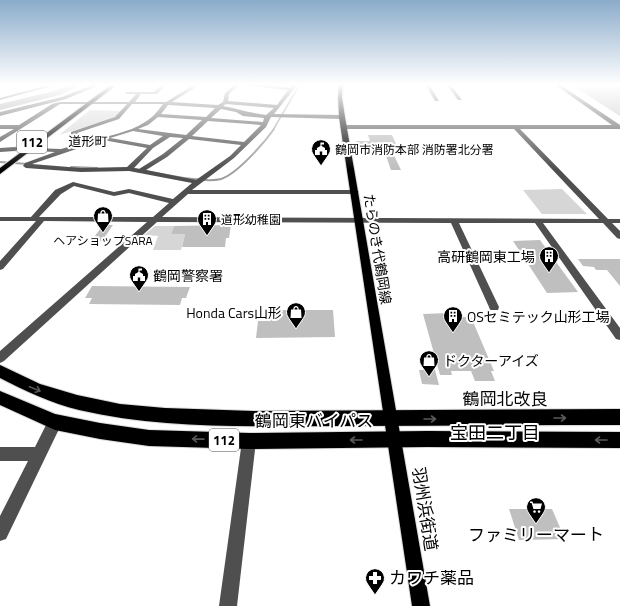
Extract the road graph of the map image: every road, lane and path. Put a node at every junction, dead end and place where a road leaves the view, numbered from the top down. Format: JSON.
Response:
{"nodes":[{"id":1,"x":43,"y":112,"type":"edge"},
{"id":2,"x":71,"y":112,"type":"edge"},
{"id":3,"x":80,"y":112,"type":"edge"},
{"id":4,"x":122,"y":112,"type":"edge"},
{"id":5,"x":159,"y":112,"type":"edge"},
{"id":6,"x":213,"y":112,"type":"edge"},
{"id":7,"x":239,"y":112,"type":"edge"},
{"id":8,"x":272,"y":112,"type":"edge"},
{"id":9,"x":342,"y":112,"type":"edge"},
{"id":10,"x":597,"y":112,"type":"edge"},
{"id":11,"x":40,"y":114,"type":"junction"},
{"id":12,"x":157,"y":115,"type":"junction"},
{"id":13,"x":268,"y":116,"type":"junction"},
{"id":14,"x":342,"y":117,"type":"junction"},
{"id":15,"x":0,"y":118,"type":"edge"},
{"id":16,"x":205,"y":120,"type":"junction"},
{"id":17,"x":264,"y":124,"type":"junction"},
{"id":18,"x":0,"y":126,"type":"edge"},
{"id":19,"x":21,"y":127,"type":"junction"},
{"id":20,"x":344,"y":127,"type":"junction"},
{"id":21,"x":515,"y":127,"type":"junction"},
{"id":22,"x":619,"y":127,"type":"edge"},
{"id":23,"x":133,"y":129,"type":"junction"},
{"id":24,"x":169,"y":135,"type":"junction"},
{"id":25,"x":186,"y":137,"type":"junction"},
{"id":26,"x":101,"y":138,"type":"junction"},
{"id":27,"x":0,"y":140,"type":"edge"},
{"id":28,"x":85,"y":143,"type":"junction"},
{"id":29,"x":245,"y":144,"type":"junction"},
{"id":30,"x":151,"y":147,"type":"junction"},
{"id":31,"x":15,"y":149,"type":"tunnel mouth"},
{"id":32,"x":36,"y":149,"type":"tunnel mouth"},
{"id":33,"x":0,"y":150,"type":"edge"},
{"id":34,"x":65,"y":150,"type":"junction"},
{"id":35,"x":0,"y":166,"type":"edge"},
{"id":36,"x":129,"y":169,"type":"junction"},
{"id":37,"x":142,"y":170,"type":"junction"},
{"id":38,"x":0,"y":172,"type":"edge"},
{"id":39,"x":197,"y":182,"type":"junction"},
{"id":40,"x":186,"y":192,"type":"junction"},
{"id":41,"x":354,"y":192,"type":"junction"},
{"id":42,"x":176,"y":202,"type":"junction"},
{"id":43,"x":38,"y":219,"type":"junction"},
{"id":44,"x":0,"y":220,"type":"edge"},
{"id":45,"x":155,"y":220,"type":"junction"},
{"id":46,"x":359,"y":220,"type":"junction"},
{"id":47,"x":454,"y":220,"type":"junction"},
{"id":48,"x":537,"y":221,"type":"junction"},
{"id":49,"x":605,"y":221,"type":"junction"},
{"id":50,"x":620,"y":221,"type":"edge"},
{"id":51,"x":620,"y":236,"type":"edge"},
{"id":52,"x":0,"y":267,"type":"edge"},
{"id":53,"x":494,"y":307,"type":"dead end"},
{"id":54,"x":620,"y":336,"type":"edge"},
{"id":55,"x":0,"y":358,"type":"edge"},
{"id":56,"x":0,"y":372,"type":"edge"},
{"id":57,"x":0,"y":398,"type":"edge"},
{"id":58,"x":620,"y":417,"type":"edge"},
{"id":59,"x":391,"y":418,"type":"junction"},
{"id":60,"x":55,"y":422,"type":"junction"},
{"id":61,"x":394,"y":440,"type":"junction"},
{"id":62,"x":620,"y":440,"type":"edge"},
{"id":63,"x":249,"y":441,"type":"junction"},
{"id":64,"x":0,"y":454,"type":"edge"},
{"id":65,"x":40,"y":454,"type":"junction"},
{"id":66,"x":0,"y":533,"type":"edge"},
{"id":67,"x":228,"y":606,"type":"edge"},
{"id":68,"x":421,"y":606,"type":"edge"}],
"edges":[{"from":1,"to":11,"type":"street"},
{"from":2,"to":35,"type":"highway","number":"112"},
{"from":3,"to":38,"type":"highway","number":"112"},
{"from":4,"to":28,"type":"street"},
{"from":5,"to":12,"type":"street"},
{"from":6,"to":16,"type":"street"},
{"from":7,"to":13,"type":"street"},
{"from":8,"to":13,"type":"street"},
{"from":9,"to":14,"type":"main road","name":"たらのき代鶴岡線"},
{"from":10,"to":22,"type":"street"},
{"from":11,"to":15,"type":"street"},
{"from":11,"to":19,"type":"street"},
{"from":12,"to":16,"type":"street"},
{"from":12,"to":23,"type":"street"},
{"from":13,"to":14,"type":"street"},
{"from":13,"to":17,"type":"street"},
{"from":14,"to":20,"type":"main road","name":"たらのき代鶴岡線"},
{"from":16,"to":17,"type":"street"},
{"from":16,"to":25,"type":"street"},
{"from":17,"to":29,"type":"street"},
{"from":18,"to":19,"type":"street"},
{"from":19,"to":27,"type":"street"},
{"from":20,"to":21,"type":"street"},
{"from":20,"to":41,"type":"main road","name":"たらのき代鶴岡線"},
{"from":21,"to":22,"type":"street"},
{"from":21,"to":49,"type":"street"},
{"from":23,"to":24,"type":"street"},
{"from":23,"to":26,"type":"street"},
{"from":24,"to":25,"type":"street"},
{"from":24,"to":30,"type":"street"},
{"from":25,"to":29,"type":"street"},
{"from":25,"to":37,"type":"street"},
{"from":26,"to":28,"type":"street"},
{"from":26,"to":30,"type":"street"},
{"from":28,"to":34,"type":"street"},
{"from":29,"to":39,"type":"street"},
{"from":30,"to":36,"type":"street"},
{"from":31,"to":33,"type":"street"},
{"from":32,"to":34,"type":"street"},
{"from":34,"to":36,"type":"street"},
{"from":36,"to":37,"type":"street"},
{"from":37,"to":39,"type":"street"},
{"from":39,"to":40,"type":"street"},
{"from":40,"to":41,"type":"street"},
{"from":40,"to":42,"type":"street"},
{"from":41,"to":46,"type":"main road","name":"たらのき代鶴岡線"},
{"from":42,"to":43,"type":"street"},
{"from":42,"to":45,"type":"street"},
{"from":43,"to":44,"type":"street"},
{"from":43,"to":45,"type":"street"},
{"from":43,"to":52,"type":"street"},
{"from":45,"to":46,"type":"street"},
{"from":45,"to":55,"type":"street"},
{"from":46,"to":47,"type":"street"},
{"from":46,"to":59,"type":"main road","name":"たらのき代鶴岡線"},
{"from":47,"to":48,"type":"street"},
{"from":47,"to":53,"type":"street"},
{"from":48,"to":49,"type":"street"},
{"from":48,"to":54,"type":"street"},
{"from":49,"to":50,"type":"street"},
{"from":49,"to":51,"type":"street"},
{"from":56,"to":59,"type":"highway","name":"鶴岡東バイパス","number":"112","one_way":true},
{"from":57,"to":60,"type":"highway","name":"鶴岡東バイパス","number":"112"},
{"from":59,"to":58,"type":"highway","name":"鶴岡北改良","number":"112","one_way":true},
{"from":59,"to":61,"type":"main road","name":"羽州浜街道"},
{"from":63,"to":60,"type":"highway","name":"鶴岡東バイパス","number":"112","one_way":true},
{"from":60,"to":65,"type":"street"},
{"from":62,"to":61,"type":"highway","number":"112","one_way":true},
{"from":61,"to":63,"type":"highway","name":"鶴岡東バイパス","number":"112","one_way":true},
{"from":61,"to":68,"type":"main road","name":"羽州浜街道"},
{"from":63,"to":67,"type":"street"},
{"from":64,"to":65,"type":"street"},
{"from":65,"to":66,"type":"street"}]}
